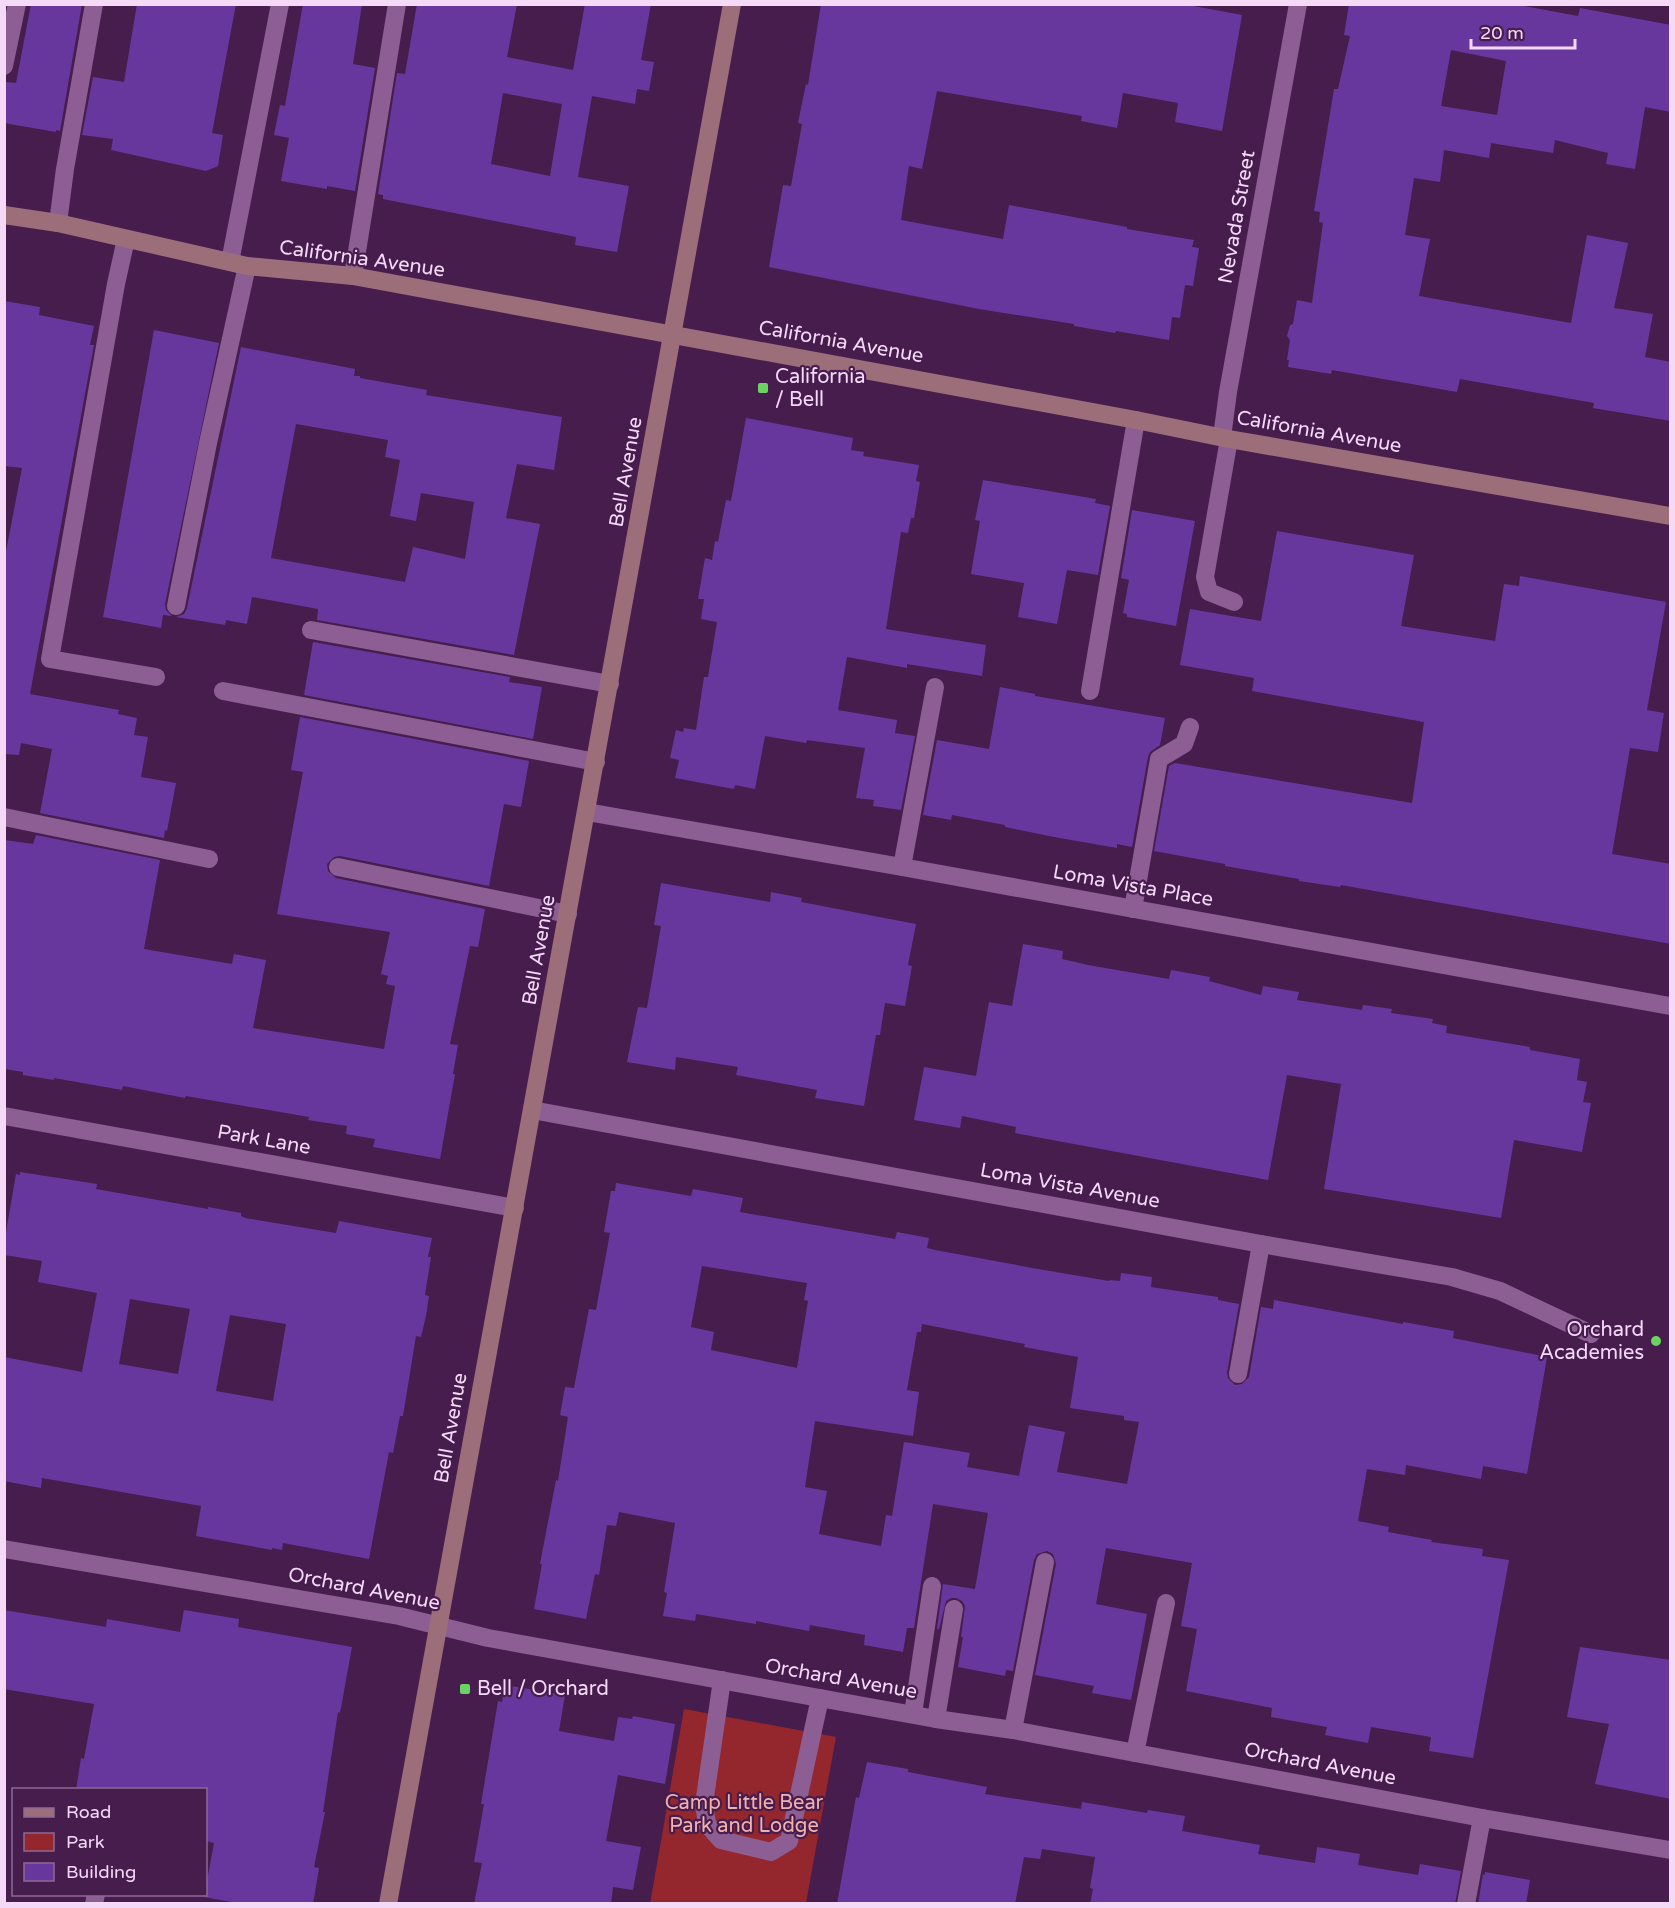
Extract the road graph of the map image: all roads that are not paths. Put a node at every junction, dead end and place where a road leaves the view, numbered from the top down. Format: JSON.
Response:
{"nodes":[{"id":1,"x":17,"y":4,"type":"edge"},
{"id":2,"x":94,"y":4,"type":"edge"},
{"id":3,"x":280,"y":4,"type":"edge"},
{"id":4,"x":397,"y":4,"type":"edge"},
{"id":5,"x":732,"y":4,"type":"edge"},
{"id":6,"x":1298,"y":4,"type":"edge"},
{"id":7,"x":4,"y":66,"type":"edge"},
{"id":8,"x":4,"y":215,"type":"edge"},
{"id":9,"x":57,"y":223,"type":"junction"},
{"id":10,"x":126,"y":239,"type":"junction"},
{"id":11,"x":239,"y":264,"type":"junction"},
{"id":12,"x":353,"y":276,"type":"junction"},
{"id":13,"x":674,"y":334,"type":"junction"},
{"id":14,"x":1136,"y":420,"type":"junction"},
{"id":15,"x":1225,"y":438,"type":"junction"},
{"id":16,"x":1671,"y":516,"type":"edge"},
{"id":17,"x":1234,"y":602,"type":"dead end"},
{"id":18,"x":176,"y":606,"type":"dead end"},
{"id":19,"x":311,"y":630,"type":"dead end"},
{"id":20,"x":156,"y":677,"type":"dead end"},
{"id":21,"x":610,"y":684,"type":"junction"},
{"id":22,"x":935,"y":687,"type":"dead end"},
{"id":23,"x":223,"y":691,"type":"dead end"},
{"id":24,"x":1090,"y":691,"type":"dead end"},
{"id":25,"x":1190,"y":727,"type":"dead end"},
{"id":26,"x":596,"y":762,"type":"junction"},
{"id":27,"x":587,"y":812,"type":"junction"},
{"id":28,"x":4,"y":817,"type":"edge"},
{"id":29,"x":208,"y":859,"type":"dead end"},
{"id":30,"x":338,"y":867,"type":"dead end"},
{"id":31,"x":902,"y":867,"type":"junction"},
{"id":32,"x":1133,"y":909,"type":"junction"},
{"id":33,"x":568,"y":914,"type":"junction"},
{"id":34,"x":1671,"y":1006,"type":"edge"},
{"id":35,"x":532,"y":1110,"type":"junction"},
{"id":36,"x":4,"y":1116,"type":"edge"},
{"id":37,"x":515,"y":1208,"type":"junction"},
{"id":38,"x":1261,"y":1244,"type":"junction"},
{"id":39,"x":1591,"y":1334,"type":"dead end"},
{"id":40,"x":1238,"y":1374,"type":"dead end"},
{"id":41,"x":4,"y":1549,"type":"edge"},
{"id":42,"x":1045,"y":1562,"type":"dead end"},
{"id":43,"x":932,"y":1586,"type":"dead end"},
{"id":44,"x":1166,"y":1603,"type":"dead end"},
{"id":45,"x":954,"y":1609,"type":"dead end"},
{"id":46,"x":438,"y":1626,"type":"junction"},
{"id":47,"x":722,"y":1680,"type":"junction"},
{"id":48,"x":820,"y":1698,"type":"junction"},
{"id":49,"x":913,"y":1714,"type":"junction"},
{"id":50,"x":936,"y":1719,"type":"junction"},
{"id":51,"x":1013,"y":1730,"type":"junction"},
{"id":52,"x":1136,"y":1753,"type":"junction"},
{"id":53,"x":1482,"y":1818,"type":"junction"},
{"id":54,"x":1671,"y":1850,"type":"edge"},
{"id":55,"x":388,"y":1904,"type":"edge"},
{"id":56,"x":1466,"y":1904,"type":"edge"}],
"edges":[{"from":1,"to":7,"type":"street"},
{"from":2,"to":9,"type":"street"},
{"from":3,"to":11,"type":"street"},
{"from":4,"to":12,"type":"street"},
{"from":5,"to":13,"type":"street","name":"Bell Avenue"},
{"from":6,"to":15,"type":"street","name":"Nevada Street"},
{"from":8,"to":9,"type":"street","name":"California Avenue"},
{"from":9,"to":10,"type":"street","name":"California Avenue"},
{"from":10,"to":11,"type":"street","name":"California Avenue"},
{"from":10,"to":20,"type":"street"},
{"from":11,"to":12,"type":"street","name":"California Avenue"},
{"from":11,"to":18,"type":"street"},
{"from":12,"to":13,"type":"street","name":"California Avenue"},
{"from":13,"to":14,"type":"street","name":"California Avenue"},
{"from":13,"to":21,"type":"street","name":"Bell Avenue"},
{"from":14,"to":15,"type":"street","name":"California Avenue"},
{"from":14,"to":24,"type":"street"},
{"from":15,"to":16,"type":"street","name":"California Avenue"},
{"from":15,"to":17,"type":"street","name":"Nevada Street"},
{"from":19,"to":21,"type":"street"},
{"from":21,"to":26,"type":"street","name":"Bell Avenue"},
{"from":22,"to":31,"type":"street"},
{"from":23,"to":26,"type":"street"},
{"from":25,"to":32,"type":"street"},
{"from":26,"to":27,"type":"street","name":"Bell Avenue"},
{"from":27,"to":31,"type":"street","name":"Loma Vista Place"},
{"from":27,"to":33,"type":"street","name":"Bell Avenue"},
{"from":28,"to":29,"type":"street"},
{"from":30,"to":33,"type":"street"},
{"from":31,"to":32,"type":"street","name":"Loma Vista Place"},
{"from":32,"to":34,"type":"street","name":"Loma Vista Place"},
{"from":33,"to":35,"type":"street","name":"Bell Avenue"},
{"from":35,"to":37,"type":"street","name":"Bell Avenue"},
{"from":35,"to":38,"type":"street","name":"Loma Vista Avenue"},
{"from":36,"to":37,"type":"street","name":"Park Lane"},
{"from":37,"to":46,"type":"street","name":"Bell Avenue"},
{"from":38,"to":39,"type":"street","name":"Loma Vista Avenue"},
{"from":38,"to":40,"type":"street"},
{"from":41,"to":46,"type":"street","name":"Orchard Avenue"},
{"from":42,"to":51,"type":"street"},
{"from":43,"to":49,"type":"street"},
{"from":44,"to":52,"type":"street"},
{"from":45,"to":50,"type":"street"},
{"from":46,"to":47,"type":"street","name":"Orchard Avenue"},
{"from":46,"to":55,"type":"street","name":"Bell Avenue"},
{"from":47,"to":48,"type":"street","name":"Orchard Avenue"},
{"from":47,"to":48,"type":"street"},
{"from":48,"to":49,"type":"street","name":"Orchard Avenue"},
{"from":49,"to":50,"type":"street","name":"Orchard Avenue"},
{"from":50,"to":51,"type":"street","name":"Orchard Avenue"},
{"from":51,"to":52,"type":"street","name":"Orchard Avenue"},
{"from":52,"to":53,"type":"street","name":"Orchard Avenue"},
{"from":53,"to":54,"type":"street","name":"Orchard Avenue"},
{"from":53,"to":56,"type":"street"}]}
